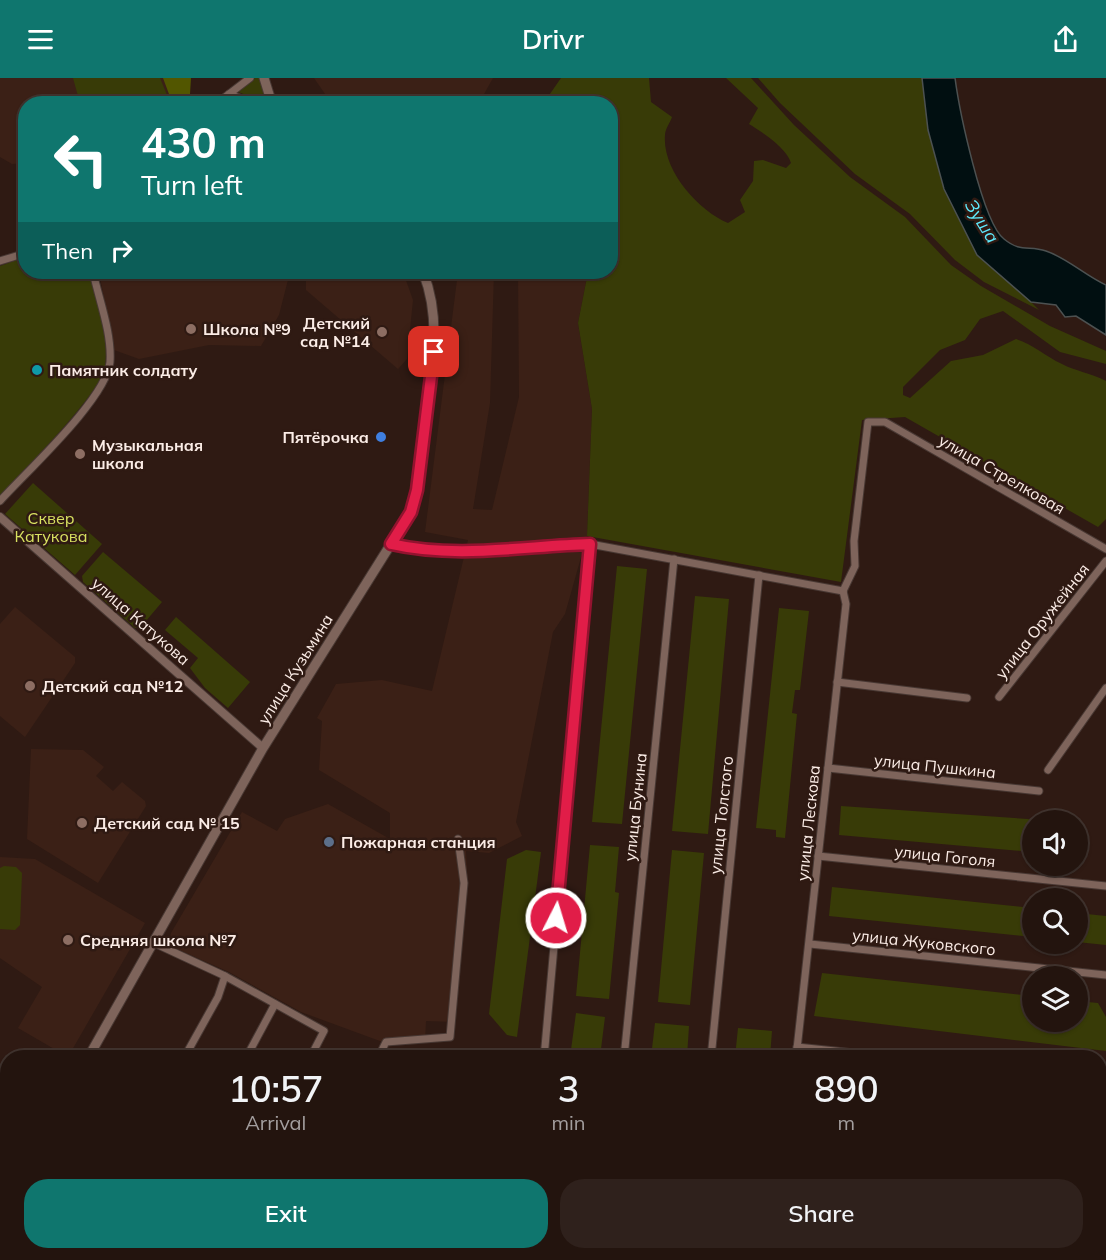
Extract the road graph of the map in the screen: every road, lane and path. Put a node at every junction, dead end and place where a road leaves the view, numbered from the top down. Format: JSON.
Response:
{"nodes":[{"id":1,"x":250,"y":78,"type":"edge"},
{"id":2,"x":264,"y":78,"type":"edge"},
{"id":3,"x":229,"y":94,"type":"junction"},
{"id":4,"x":226,"y":96,"type":"edge"},
{"id":5,"x":234,"y":96,"type":"edge"},
{"id":6,"x":270,"y":96,"type":"edge"},
{"id":7,"x":18,"y":255,"type":"edge"},
{"id":8,"x":0,"y":261,"type":"edge"},
{"id":9,"x":95,"y":279,"type":"edge"},
{"id":10,"x":425,"y":279,"type":"edge"},
{"id":11,"x":0,"y":501,"type":"edge"},
{"id":12,"x":0,"y":517,"type":"edge"},
{"id":13,"x":391,"y":544,"type":"junction"},
{"id":14,"x":590,"y":544,"type":"junction"},
{"id":15,"x":1106,"y":549,"type":"edge"},
{"id":16,"x":674,"y":559,"type":"junction"},
{"id":17,"x":1106,"y":561,"type":"edge"},
{"id":18,"x":759,"y":575,"type":"junction"},
{"id":19,"x":843,"y":591,"type":"junction"},
{"id":20,"x":837,"y":682,"type":"junction"},
{"id":21,"x":1106,"y":688,"type":"edge"},
{"id":22,"x":999,"y":697,"type":"dead end"},
{"id":23,"x":967,"y":698,"type":"dead end"},
{"id":24,"x":263,"y":748,"type":"junction"},
{"id":25,"x":828,"y":768,"type":"junction"},
{"id":26,"x":1048,"y":770,"type":"dead end"},
{"id":27,"x":1039,"y":791,"type":"dead end"},
{"id":28,"x":458,"y":839,"type":"dead end"},
{"id":29,"x":818,"y":856,"type":"junction"},
{"id":30,"x":1106,"y":886,"type":"edge"},
{"id":31,"x":154,"y":943,"type":"junction"},
{"id":32,"x":810,"y":944,"type":"junction"},
{"id":33,"x":225,"y":975,"type":"junction"},
{"id":34,"x":1106,"y":975,"type":"edge"},
{"id":35,"x":276,"y":1004,"type":"junction"},
{"id":36,"x":797,"y":1047,"type":"junction"},
{"id":37,"x":93,"y":1050,"type":"edge"},
{"id":38,"x":188,"y":1050,"type":"edge"},
{"id":39,"x":250,"y":1050,"type":"edge"},
{"id":40,"x":314,"y":1050,"type":"edge"},
{"id":41,"x":382,"y":1050,"type":"edge"},
{"id":42,"x":545,"y":1050,"type":"edge"},
{"id":43,"x":625,"y":1050,"type":"edge"},
{"id":44,"x":712,"y":1050,"type":"edge"},
{"id":45,"x":797,"y":1050,"type":"edge"},
{"id":46,"x":826,"y":1050,"type":"edge"}],
"edges":[{"from":1,"to":3,"type":"street"},
{"from":2,"to":6,"type":"main road"},
{"from":3,"to":4,"type":"street"},
{"from":3,"to":5,"type":"street"},
{"from":7,"to":8,"type":"street"},
{"from":9,"to":11,"type":"street"},
{"from":10,"to":13,"type":"main road","name":"улица Кузьмина"},
{"from":12,"to":24,"type":"street","name":"улица Катукова"},
{"from":13,"to":14,"type":"street"},
{"from":13,"to":24,"type":"main road","name":"улица Кузьмина"},
{"from":14,"to":16,"type":"street"},
{"from":14,"to":42,"type":"street"},
{"from":15,"to":19,"type":"street","name":"улица Стрелковая"},
{"from":16,"to":18,"type":"street"},
{"from":16,"to":43,"type":"street","name":"улица Бунина"},
{"from":17,"to":22,"type":"street","name":"улица Оружейная"},
{"from":18,"to":19,"type":"street"},
{"from":18,"to":44,"type":"street","name":"улица Толстого"},
{"from":19,"to":20,"type":"street","name":"улица Лескова"},
{"from":20,"to":23,"type":"street"},
{"from":20,"to":25,"type":"street","name":"улица Лескова"},
{"from":21,"to":26,"type":"street"},
{"from":24,"to":31,"type":"main road","name":"улица Кузьмина"},
{"from":25,"to":27,"type":"street","name":"улица Пушкина"},
{"from":25,"to":29,"type":"street","name":"улица Лескова"},
{"from":28,"to":41,"type":"street"},
{"from":29,"to":30,"type":"street","name":"улица Гоголя"},
{"from":29,"to":32,"type":"street","name":"улица Лескова"},
{"from":31,"to":33,"type":"street"},
{"from":31,"to":37,"type":"main road","name":"улица Кузьмина"},
{"from":32,"to":34,"type":"street","name":"улица Жуковского"},
{"from":32,"to":36,"type":"street","name":"улица Лескова"},
{"from":33,"to":35,"type":"street"},
{"from":33,"to":38,"type":"street"},
{"from":35,"to":39,"type":"street"},
{"from":35,"to":40,"type":"street"},
{"from":36,"to":45,"type":"street","name":"улица Лескова"},
{"from":36,"to":46,"type":"street"}]}
